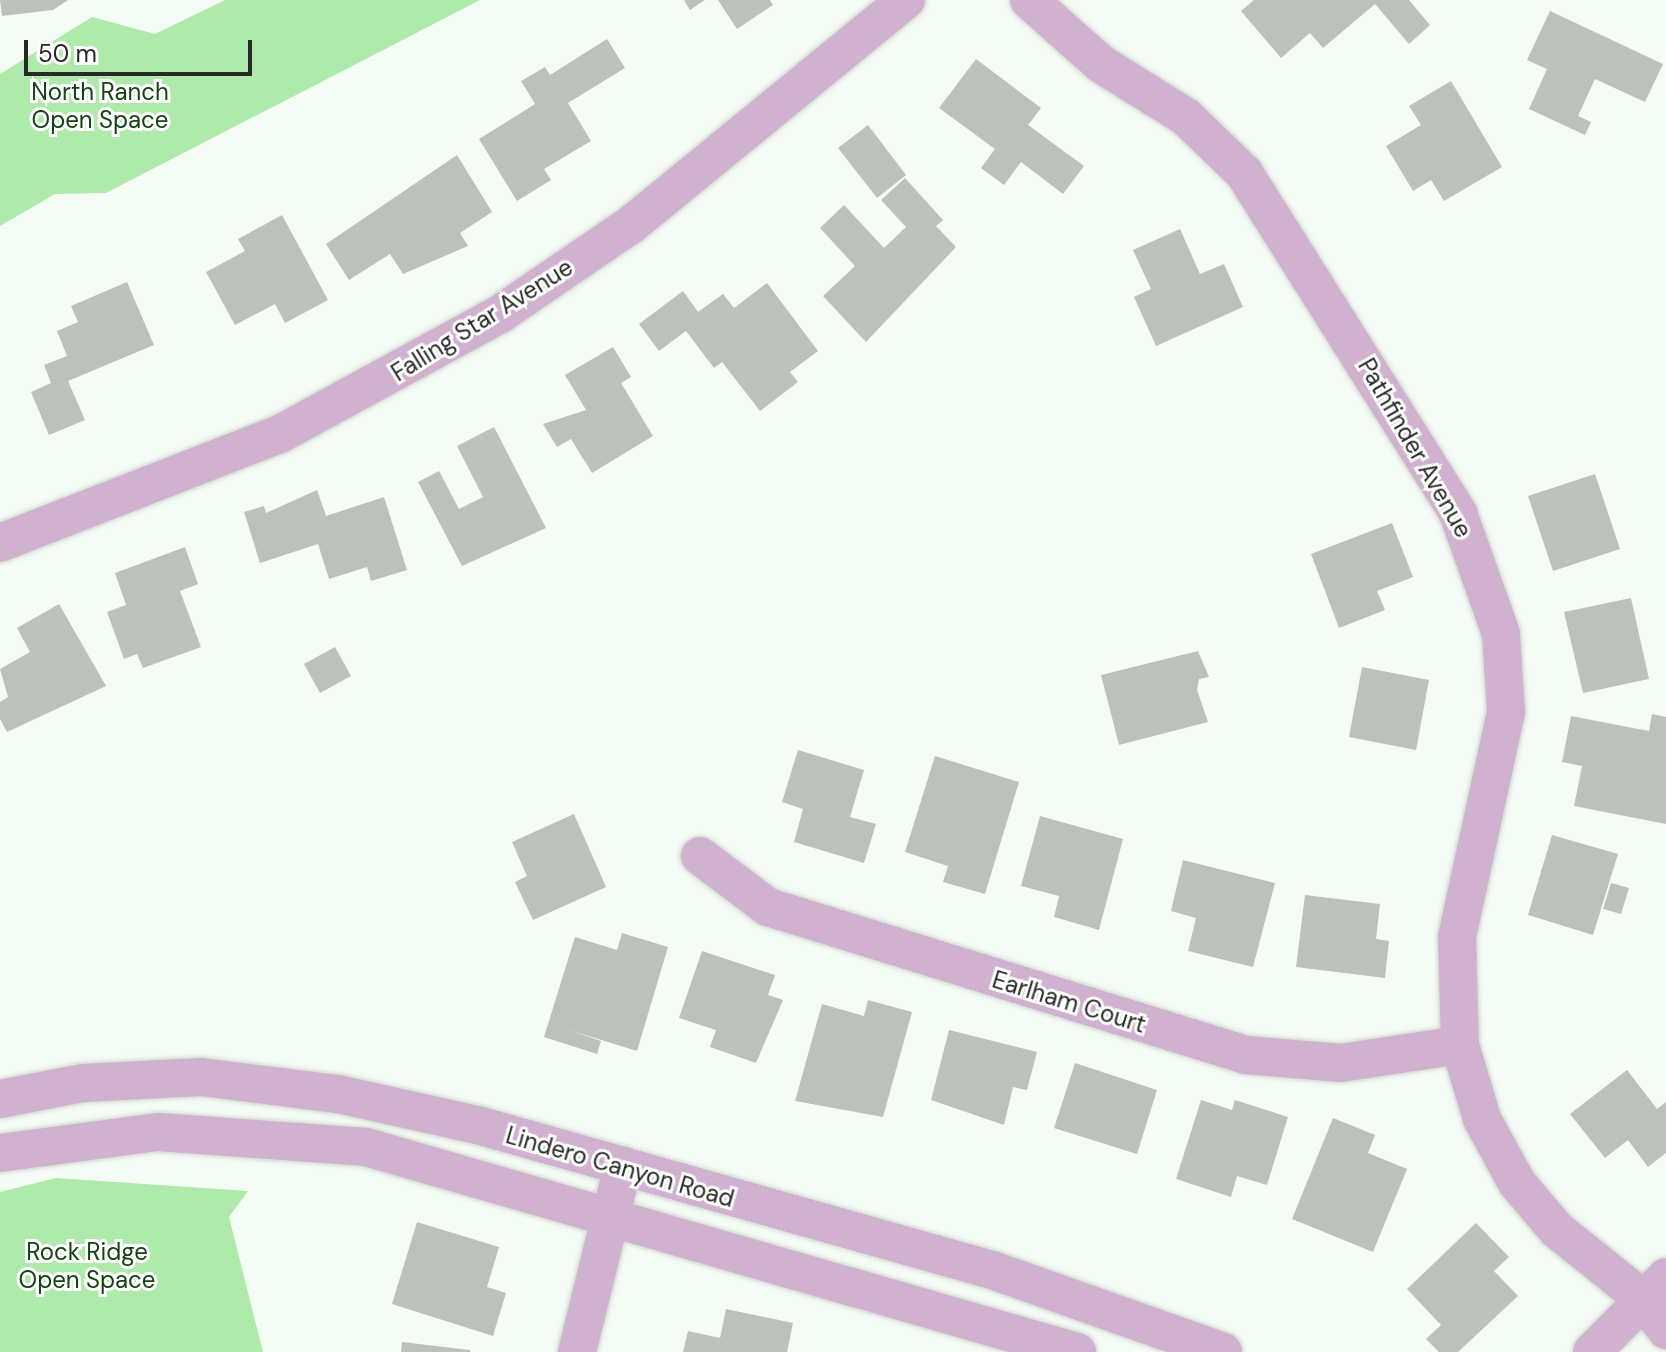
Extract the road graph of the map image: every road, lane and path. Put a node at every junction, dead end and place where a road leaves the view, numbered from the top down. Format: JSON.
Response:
{"nodes":[{"id":1,"x":906,"y":0,"type":"edge"},
{"id":2,"x":1029,"y":0,"type":"edge"},
{"id":3,"x":0,"y":543,"type":"edge"},
{"id":4,"x":700,"y":856,"type":"dead end"},
{"id":5,"x":1460,"y":1045,"type":"junction"},
{"id":6,"x":0,"y":1099,"type":"edge"},
{"id":7,"x":0,"y":1153,"type":"edge"},
{"id":8,"x":623,"y":1166,"type":"junction"},
{"id":9,"x":609,"y":1219,"type":"junction"},
{"id":10,"x":1655,"y":1288,"type":"edge"},
{"id":11,"x":1666,"y":1330,"type":"edge"},
{"id":12,"x":577,"y":1352,"type":"edge"},
{"id":13,"x":1077,"y":1352,"type":"edge"},
{"id":14,"x":1223,"y":1352,"type":"edge"},
{"id":15,"x":1592,"y":1352,"type":"edge"}],
"edges":[{"from":1,"to":3,"type":"street","name":"Falling Star Avenue"},
{"from":2,"to":5,"type":"street","name":"Pathfinder Avenue"},
{"from":4,"to":5,"type":"street","name":"Earlham Court"},
{"from":5,"to":10,"type":"street","name":"Pathfinder Avenue"},
{"from":6,"to":8,"type":"street","name":"Lindero Canyon Road"},
{"from":7,"to":9,"type":"street"},
{"from":8,"to":9,"type":"street"},
{"from":8,"to":14,"type":"street","name":"Lindero Canyon Road"},
{"from":9,"to":12,"type":"street"},
{"from":9,"to":13,"type":"street"},
{"from":10,"to":11,"type":"street","name":"Pathfinder Avenue"},
{"from":10,"to":15,"type":"street"}]}
